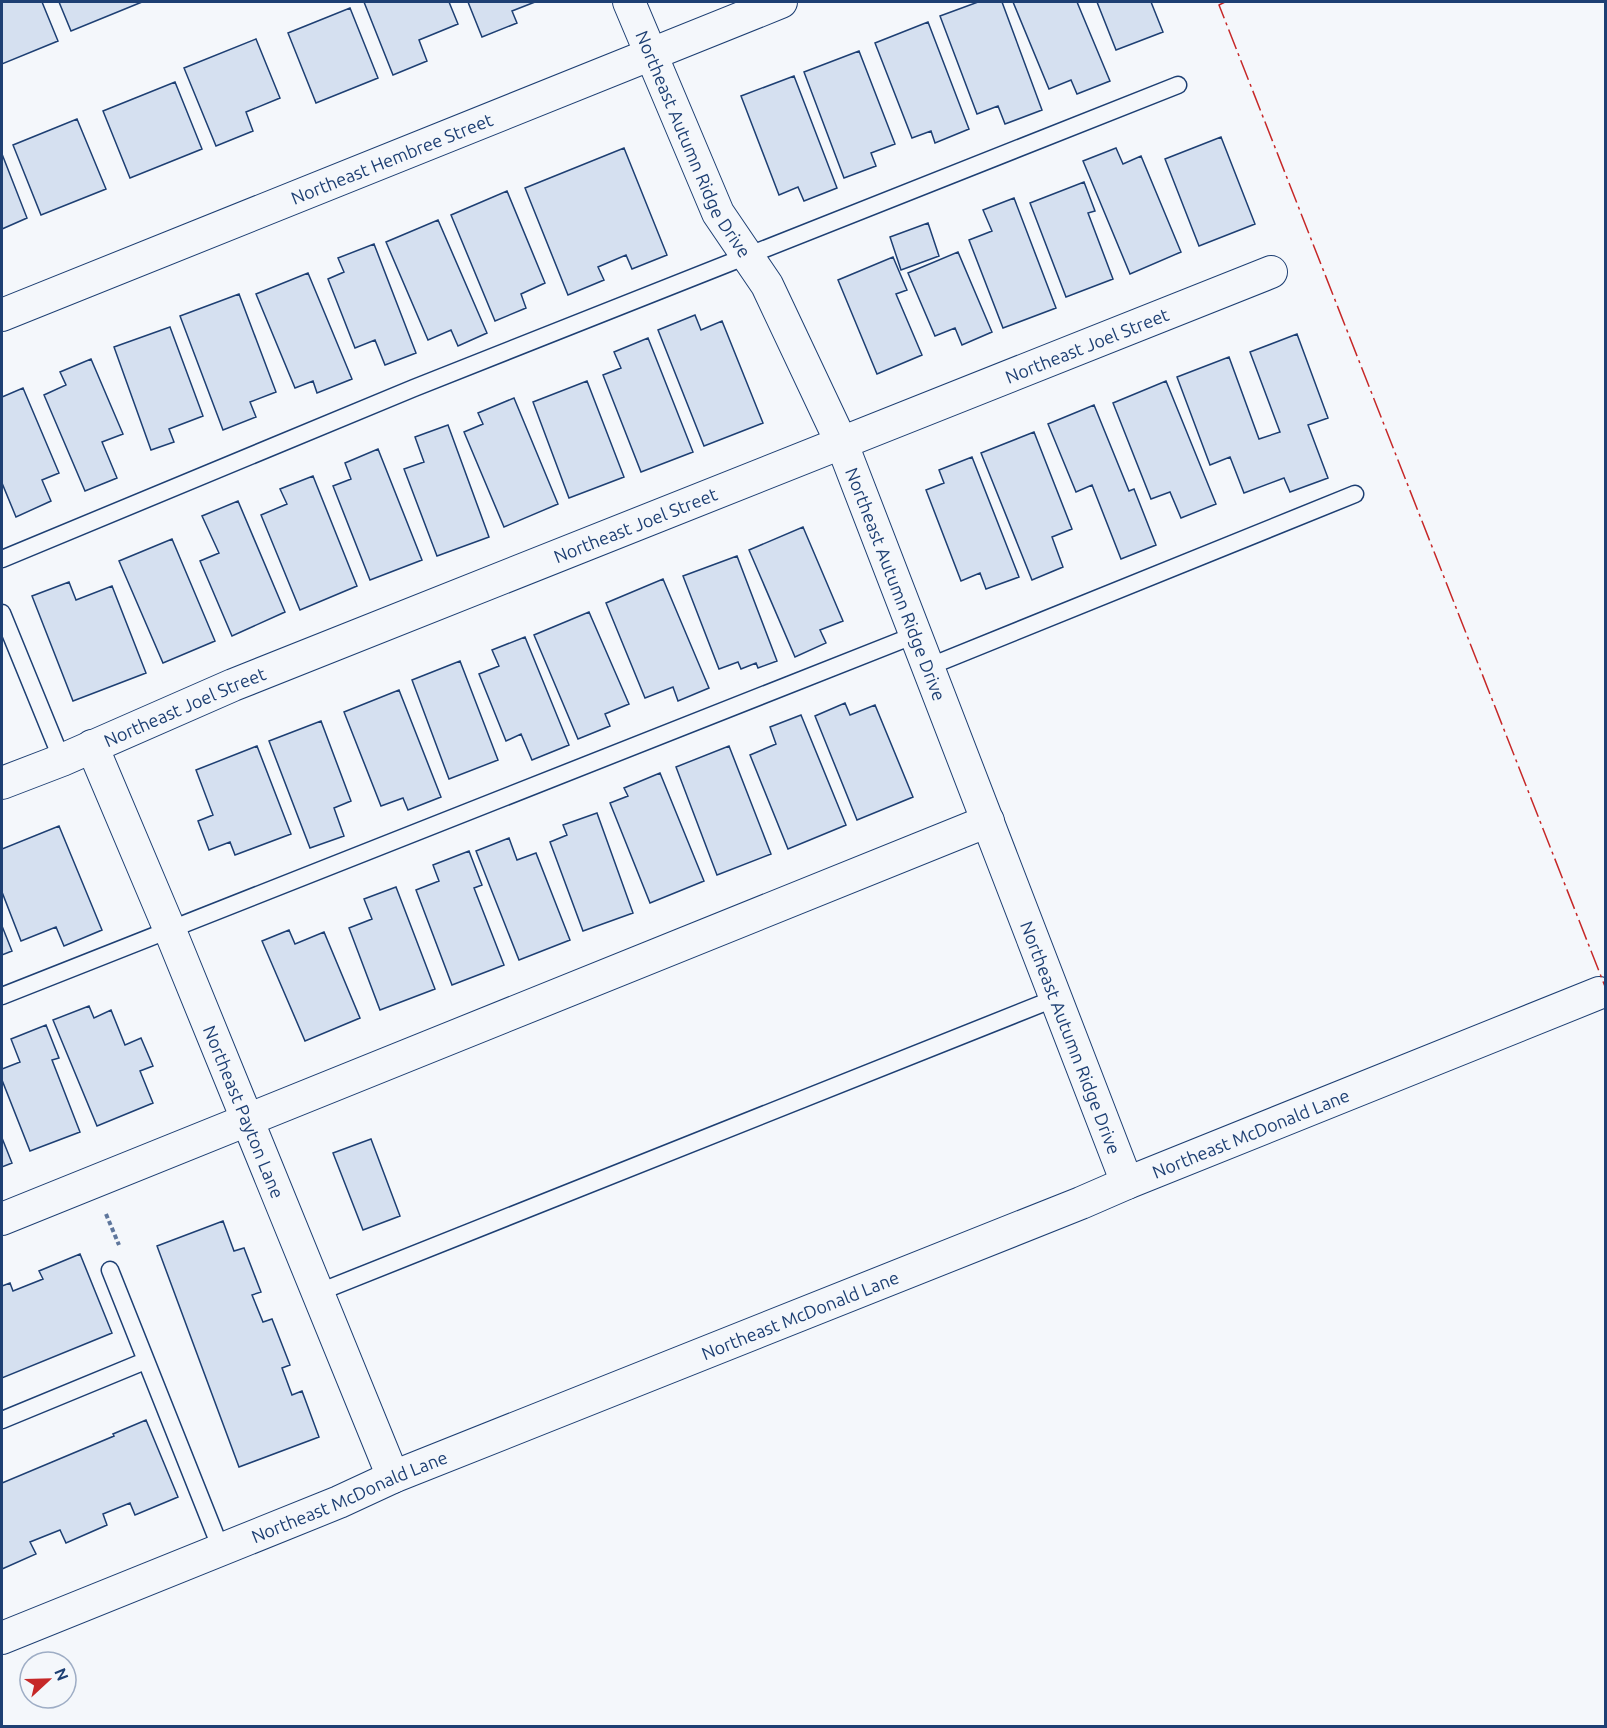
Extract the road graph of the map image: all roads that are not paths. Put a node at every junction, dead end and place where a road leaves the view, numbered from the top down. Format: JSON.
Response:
{"nodes":[{"id":1,"x":629,"y":2,"type":"edge"},
{"id":2,"x":781,"y":2,"type":"edge"},
{"id":3,"x":650,"y":54,"type":"junction"},
{"id":4,"x":1178,"y":86,"type":"dead end"},
{"id":5,"x":747,"y":257,"type":"junction"},
{"id":6,"x":1271,"y":272,"type":"dead end"},
{"id":7,"x":2,"y":315,"type":"edge"},
{"id":8,"x":842,"y":444,"type":"junction"},
{"id":9,"x":1355,"y":494,"type":"dead end"},
{"id":10,"x":2,"y":559,"type":"edge"},
{"id":11,"x":2,"y":613,"type":"edge"},
{"id":12,"x":915,"y":635,"type":"junction"},
{"id":13,"x":928,"y":667,"type":"junction"},
{"id":14,"x":92,"y":746,"type":"junction"},
{"id":15,"x":62,"y":760,"type":"junction"},
{"id":16,"x":2,"y":783,"type":"edge"},
{"id":17,"x":988,"y":821,"type":"junction"},
{"id":18,"x":169,"y":928,"type":"junction"},
{"id":19,"x":1599,"y":993,"type":"dead end"},
{"id":20,"x":2,"y":996,"type":"edge"},
{"id":21,"x":1056,"y":998,"type":"junction"},
{"id":22,"x":246,"y":1121,"type":"junction"},
{"id":23,"x":1127,"y":1183,"type":"junction"},
{"id":24,"x":2,"y":1219,"type":"edge"},
{"id":25,"x":110,"y":1270,"type":"road end"},
{"id":26,"x":317,"y":1293,"type":"junction"},
{"id":27,"x":145,"y":1361,"type":"junction"},
{"id":28,"x":2,"y":1420,"type":"edge"},
{"id":29,"x":393,"y":1477,"type":"junction"},
{"id":30,"x":221,"y":1549,"type":"junction"},
{"id":31,"x":2,"y":1638,"type":"edge"}],
"edges":[{"from":1,"to":3,"type":"street","name":"Northeast Autumn Ridge Drive"},
{"from":2,"to":3,"type":"street","name":"Northeast Hembree Street"},
{"from":3,"to":5,"type":"street","name":"Northeast Autumn Ridge Drive"},
{"from":3,"to":7,"type":"street","name":"Northeast Hembree Street"},
{"from":4,"to":5,"type":"lane"},
{"from":5,"to":8,"type":"street","name":"Northeast Autumn Ridge Drive"},
{"from":5,"to":10,"type":"lane"},
{"from":6,"to":8,"type":"street","name":"Northeast Joel Street"},
{"from":8,"to":12,"type":"street","name":"Northeast Autumn Ridge Drive"},
{"from":8,"to":14,"type":"street","name":"Northeast Joel Street"},
{"from":9,"to":13,"type":"lane"},
{"from":11,"to":15,"type":"lane"},
{"from":12,"to":13,"type":"street","name":"Northeast Autumn Ridge Drive"},
{"from":12,"to":18,"type":"lane"},
{"from":13,"to":17,"type":"street","name":"Northeast Autumn Ridge Drive"},
{"from":14,"to":15,"type":"street","name":"Northeast Joel Street"},
{"from":14,"to":18,"type":"street","name":"Northeast Payton Lane"},
{"from":15,"to":16,"type":"street","name":"Northeast Joel Street"},
{"from":17,"to":21,"type":"street","name":"Northeast Autumn Ridge Drive"},
{"from":17,"to":22,"type":"street"},
{"from":18,"to":20,"type":"lane"},
{"from":18,"to":22,"type":"street","name":"Northeast Payton Lane"},
{"from":19,"to":23,"type":"street","name":"Northeast McDonald Lane"},
{"from":21,"to":23,"type":"street","name":"Northeast Autumn Ridge Drive"},
{"from":21,"to":26,"type":"lane"},
{"from":22,"to":24,"type":"street"},
{"from":22,"to":26,"type":"street","name":"Northeast Payton Lane"},
{"from":23,"to":29,"type":"street","name":"Northeast McDonald Lane"},
{"from":25,"to":27,"type":"lane"},
{"from":26,"to":29,"type":"street","name":"Northeast Payton Lane"},
{"from":27,"to":28,"type":"lane"},
{"from":27,"to":30,"type":"lane"},
{"from":29,"to":30,"type":"street","name":"Northeast McDonald Lane"},
{"from":30,"to":31,"type":"street","name":"Northeast McDonald Lane"}]}
